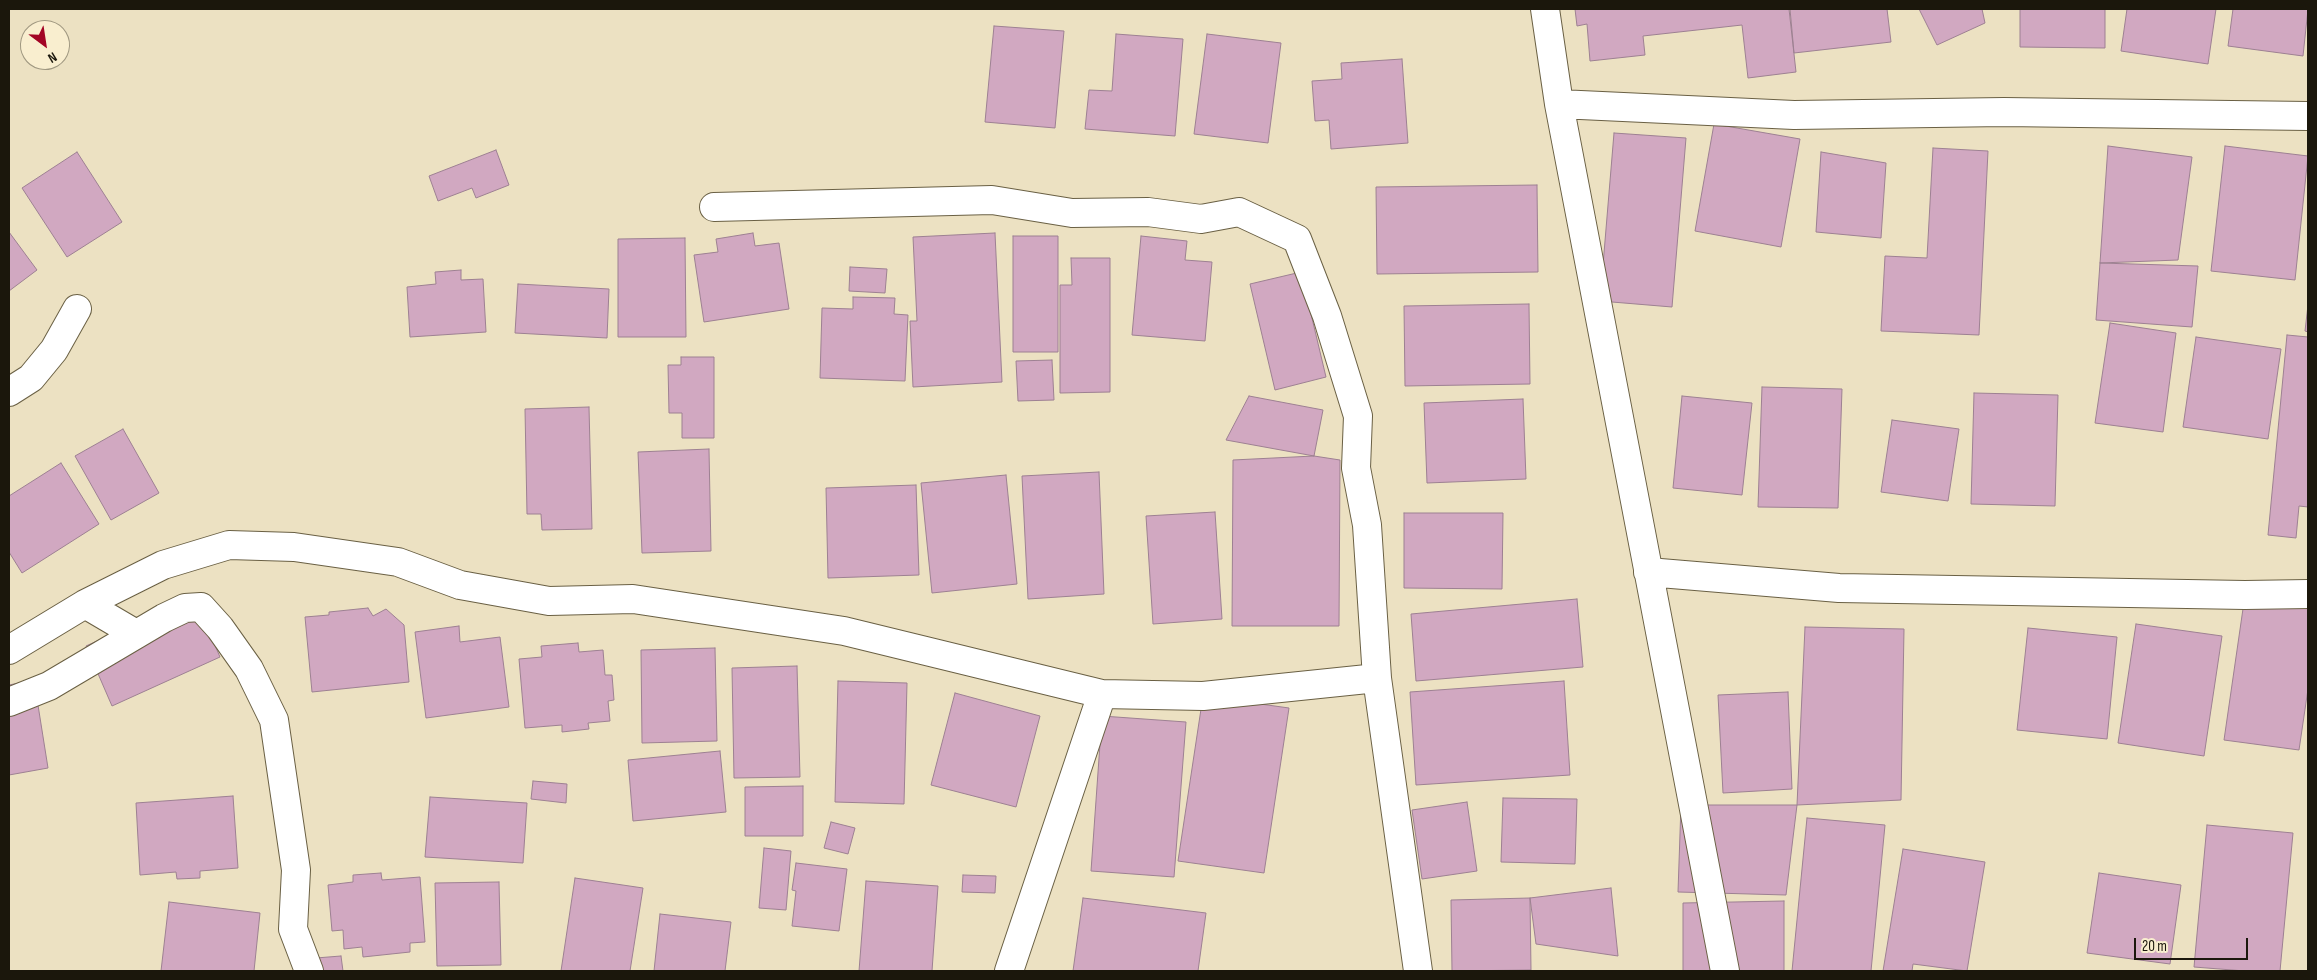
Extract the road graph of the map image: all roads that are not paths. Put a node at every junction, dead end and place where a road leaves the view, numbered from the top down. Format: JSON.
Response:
{"nodes":[{"id":1,"x":1545,"y":9,"type":"edge"},
{"id":2,"x":1559,"y":104,"type":"junction"},
{"id":3,"x":2308,"y":116,"type":"edge"},
{"id":4,"x":714,"y":207,"type":"dead end"},
{"id":5,"x":77,"y":309,"type":"dead end"},
{"id":6,"x":9,"y":392,"type":"edge"},
{"id":7,"x":1648,"y":572,"type":"junction"},
{"id":8,"x":2308,"y":594,"type":"edge"},
{"id":9,"x":85,"y":604,"type":"junction"},
{"id":10,"x":136,"y":634,"type":"junction"},
{"id":11,"x":9,"y":650,"type":"edge"},
{"id":12,"x":1377,"y":678,"type":"junction"},
{"id":13,"x":1102,"y":694,"type":"junction"},
{"id":14,"x":9,"y":702,"type":"edge"},
{"id":15,"x":309,"y":971,"type":"edge"},
{"id":16,"x":1009,"y":971,"type":"edge"},
{"id":17,"x":1418,"y":971,"type":"edge"},
{"id":18,"x":1725,"y":971,"type":"edge"}],
"edges":[{"from":1,"to":2,"type":"street"},
{"from":2,"to":3,"type":"street"},
{"from":2,"to":7,"type":"street"},
{"from":4,"to":12,"type":"street"},
{"from":5,"to":6,"type":"street"},
{"from":7,"to":8,"type":"street"},
{"from":7,"to":18,"type":"street"},
{"from":9,"to":10,"type":"street"},
{"from":9,"to":11,"type":"street"},
{"from":9,"to":13,"type":"street"},
{"from":10,"to":14,"type":"street"},
{"from":10,"to":15,"type":"street"},
{"from":12,"to":13,"type":"street"},
{"from":12,"to":17,"type":"street"},
{"from":13,"to":16,"type":"street"}]}
